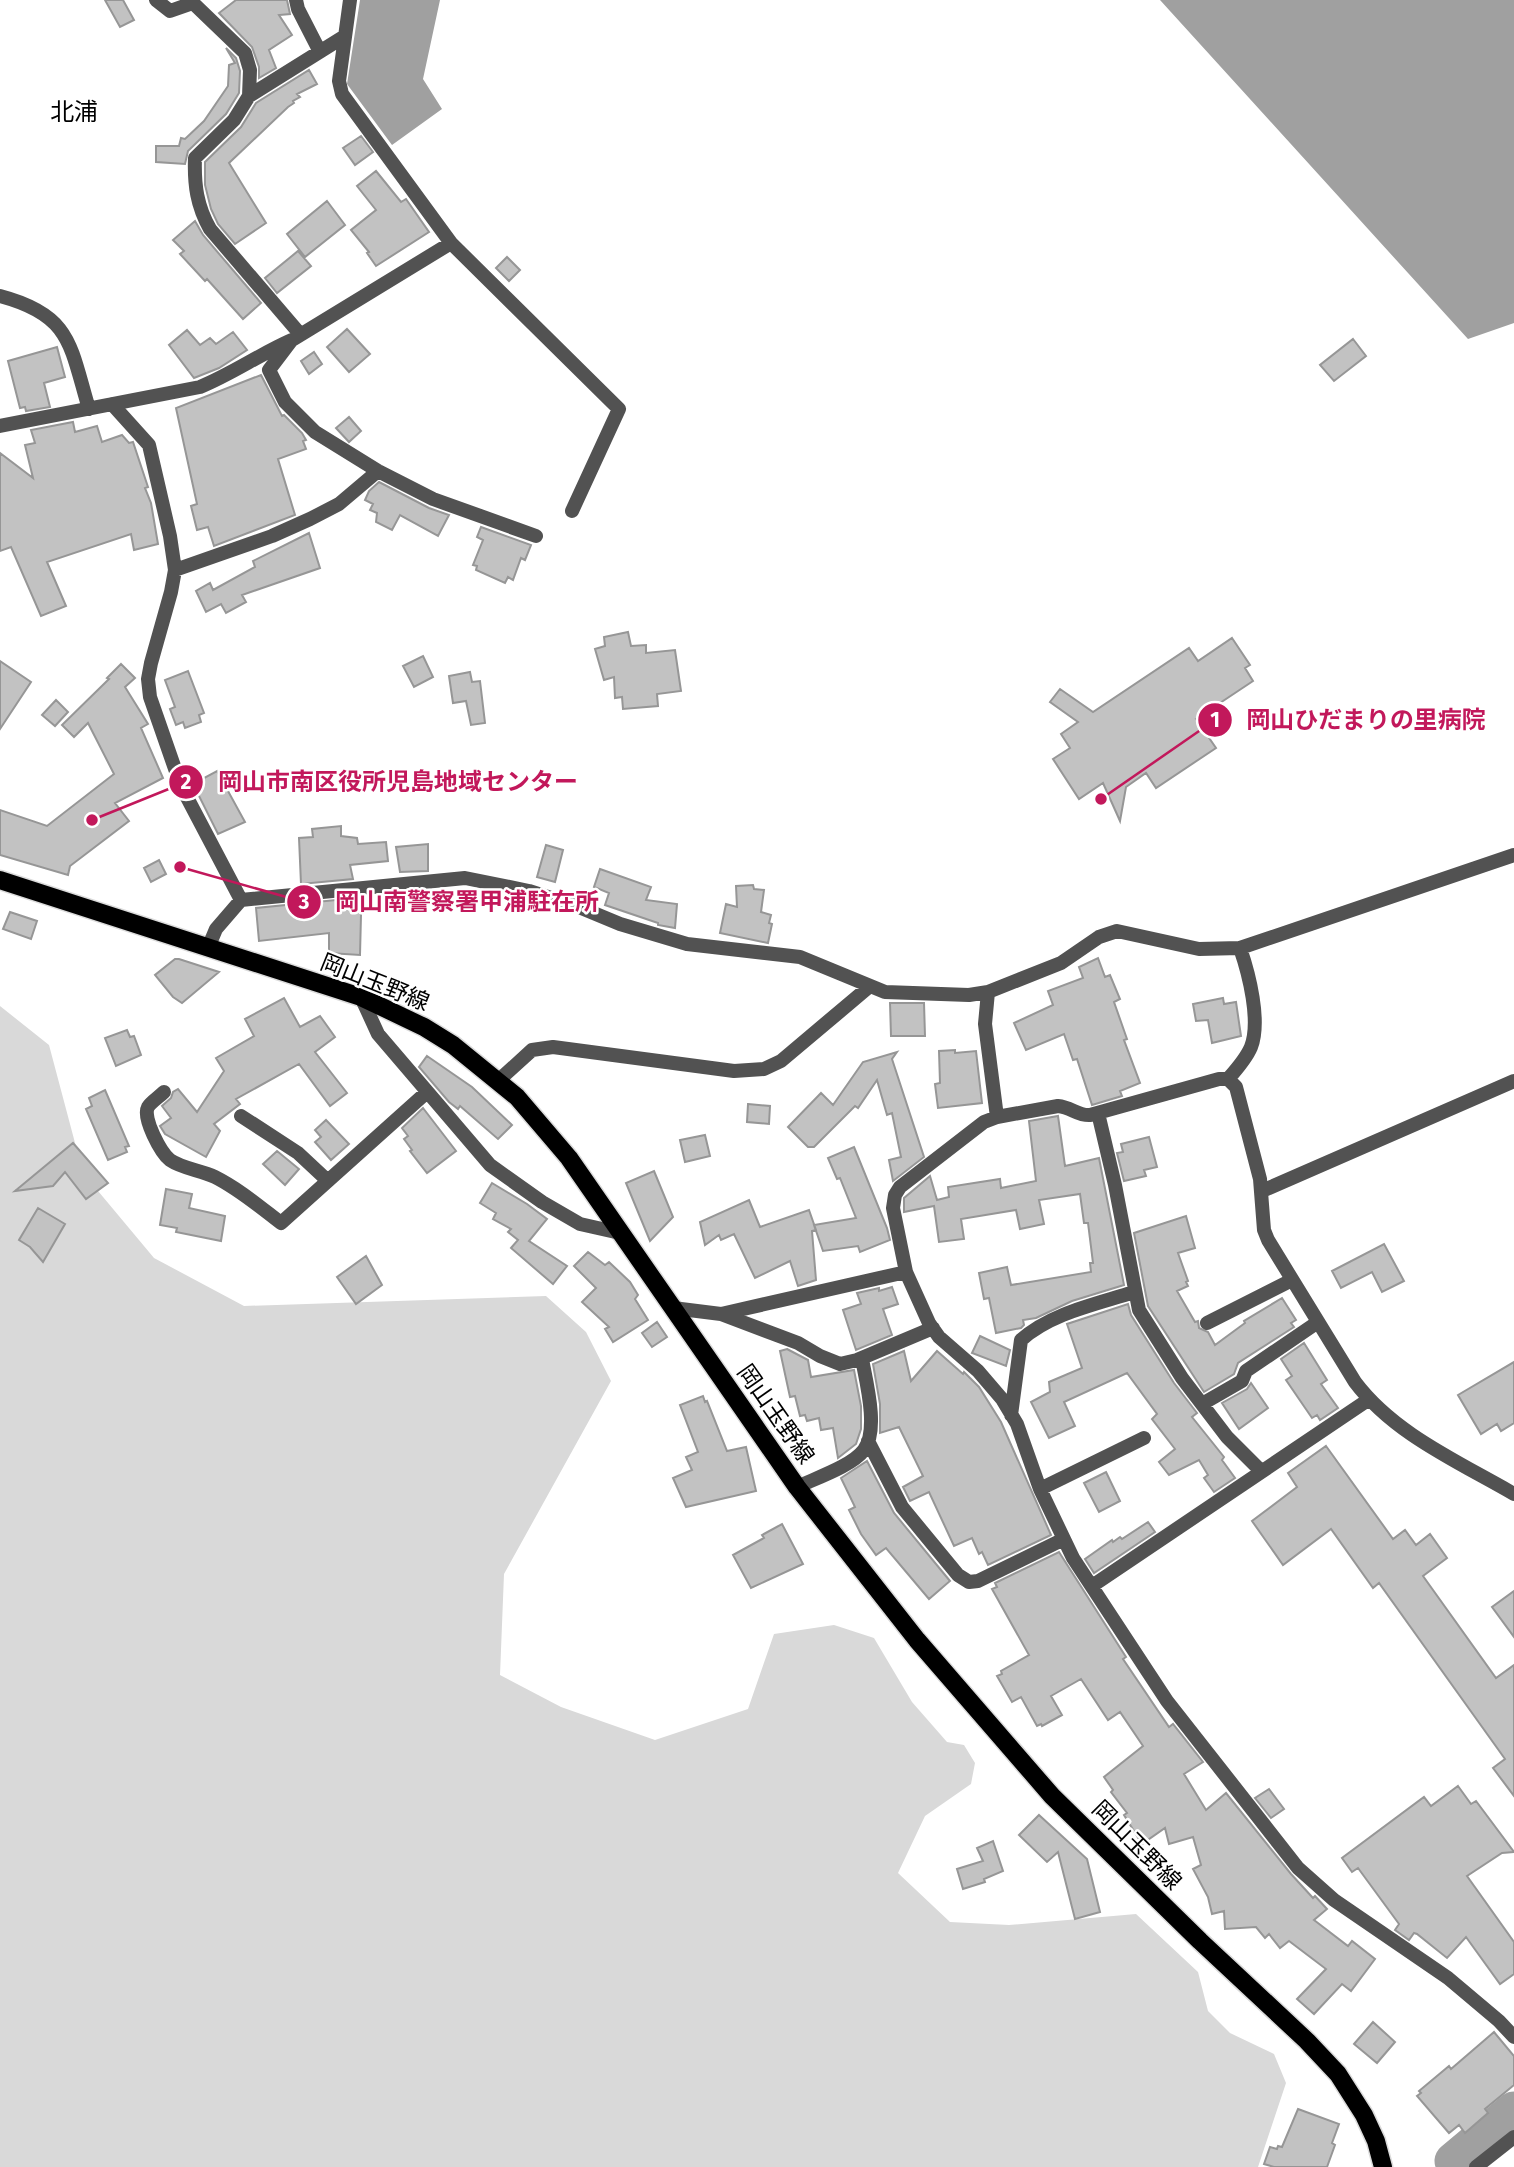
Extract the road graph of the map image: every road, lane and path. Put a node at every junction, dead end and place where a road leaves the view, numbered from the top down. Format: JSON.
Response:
{"nodes":[{"id":1,"x":156,"y":0,"type":"edge"},
{"id":2,"x":296,"y":0,"type":"edge"},
{"id":3,"x":351,"y":0,"type":"edge"},
{"id":4,"x":345,"y":36,"type":"junction"},
{"id":5,"x":319,"y":50,"type":"junction"},
{"id":6,"x":249,"y":96,"type":"junction"},
{"id":7,"x":451,"y":243,"type":"junction"},
{"id":8,"x":0,"y":296,"type":"edge"},
{"id":9,"x":296,"y":337,"type":"junction"},
{"id":10,"x":113,"y":404,"type":"junction"},
{"id":11,"x":89,"y":409,"type":"junction"},
{"id":12,"x":0,"y":426,"type":"edge"},
{"id":13,"x":378,"y":471,"type":"junction"},
{"id":14,"x":572,"y":511,"type":"dead end"},
{"id":15,"x":536,"y":536,"type":"dead end"},
{"id":16,"x":175,"y":570,"type":"junction"},
{"id":17,"x":1514,"y":855,"type":"edge"},
{"id":18,"x":0,"y":880,"type":"edge"},
{"id":19,"x":241,"y":900,"type":"junction"},
{"id":20,"x":208,"y":948,"type":"junction"},
{"id":21,"x":1240,"y":948,"type":"junction"},
{"id":22,"x":870,"y":986,"type":"junction"},
{"id":23,"x":988,"y":992,"type":"junction"},
{"id":24,"x":361,"y":998,"type":"junction"},
{"id":25,"x":1228,"y":1079,"type":"junction"},
{"id":26,"x":498,"y":1081,"type":"junction"},
{"id":27,"x":1514,"y":1081,"type":"edge"},
{"id":28,"x":427,"y":1092,"type":"junction"},
{"id":29,"x":164,"y":1093,"type":"dead end"},
{"id":30,"x":1098,"y":1113,"type":"junction"},
{"id":31,"x":242,"y":1116,"type":"dead end"},
{"id":32,"x":997,"y":1117,"type":"junction"},
{"id":33,"x":328,"y":1181,"type":"junction"},
{"id":34,"x":1262,"y":1191,"type":"junction"},
{"id":35,"x":620,"y":1233,"type":"junction"},
{"id":36,"x":906,"y":1272,"type":"junction"},
{"id":37,"x":1293,"y":1280,"type":"junction"},
{"id":38,"x":1134,"y":1292,"type":"junction"},
{"id":39,"x":673,"y":1308,"type":"junction"},
{"id":40,"x":722,"y":1314,"type":"junction"},
{"id":41,"x":1318,"y":1322,"type":"junction"},
{"id":42,"x":1207,"y":1323,"type":"dead end"},
{"id":43,"x":933,"y":1328,"type":"junction"},
{"id":44,"x":862,"y":1359,"type":"junction"},
{"id":45,"x":1368,"y":1400,"type":"junction"},
{"id":46,"x":1202,"y":1404,"type":"junction"},
{"id":47,"x":1011,"y":1415,"type":"junction"},
{"id":48,"x":1144,"y":1438,"type":"dead end"},
{"id":49,"x":868,"y":1441,"type":"junction"},
{"id":50,"x":1261,"y":1471,"type":"junction"},
{"id":51,"x":797,"y":1486,"type":"junction"},
{"id":52,"x":1040,"y":1489,"type":"junction"},
{"id":53,"x":1514,"y":1494,"type":"edge"},
{"id":54,"x":1064,"y":1539,"type":"junction"},
{"id":55,"x":1091,"y":1586,"type":"junction"},
{"id":56,"x":1514,"y":2037,"type":"edge"},
{"id":57,"x":1514,"y":2137,"type":"edge"},
{"id":58,"x":1383,"y":2167,"type":"edge"},
{"id":59,"x":1476,"y":2167,"type":"edge"}],
"edges":[{"from":1,"to":6,"type":"street"},
{"from":2,"to":5,"type":"street"},
{"from":3,"to":4,"type":"street"},
{"from":4,"to":5,"type":"street"},
{"from":4,"to":7,"type":"street"},
{"from":5,"to":6,"type":"street"},
{"from":6,"to":9,"type":"street"},
{"from":7,"to":9,"type":"street"},
{"from":7,"to":14,"type":"street"},
{"from":8,"to":11,"type":"street"},
{"from":9,"to":10,"type":"street"},
{"from":9,"to":13,"type":"street"},
{"from":10,"to":11,"type":"street"},
{"from":10,"to":16,"type":"street"},
{"from":11,"to":12,"type":"street"},
{"from":13,"to":15,"type":"street"},
{"from":13,"to":16,"type":"street"},
{"from":16,"to":19,"type":"street"},
{"from":17,"to":21,"type":"street"},
{"from":18,"to":20,"type":"main road","name":"岡山玉野線"},
{"from":19,"to":20,"type":"street"},
{"from":19,"to":22,"type":"street"},
{"from":20,"to":24,"type":"main road","name":"岡山玉野線"},
{"from":21,"to":23,"type":"street"},
{"from":21,"to":25,"type":"street"},
{"from":22,"to":23,"type":"street"},
{"from":22,"to":26,"type":"street"},
{"from":23,"to":32,"type":"street"},
{"from":24,"to":26,"type":"main road","name":"岡山玉野線"},
{"from":24,"to":28,"type":"street"},
{"from":25,"to":30,"type":"street"},
{"from":25,"to":34,"type":"street"},
{"from":26,"to":35,"type":"main road","name":"岡山玉野線"},
{"from":27,"to":34,"type":"street"},
{"from":28,"to":33,"type":"street"},
{"from":28,"to":35,"type":"street"},
{"from":29,"to":33,"type":"street"},
{"from":30,"to":32,"type":"street"},
{"from":30,"to":38,"type":"street"},
{"from":31,"to":33,"type":"street"},
{"from":32,"to":36,"type":"street"},
{"from":34,"to":37,"type":"street"},
{"from":35,"to":39,"type":"main road","name":"岡山玉野線"},
{"from":36,"to":40,"type":"street"},
{"from":36,"to":43,"type":"street"},
{"from":37,"to":41,"type":"street"},
{"from":37,"to":42,"type":"street"},
{"from":38,"to":46,"type":"street"},
{"from":38,"to":47,"type":"street"},
{"from":39,"to":40,"type":"street"},
{"from":39,"to":51,"type":"main road","name":"岡山玉野線"},
{"from":40,"to":44,"type":"street"},
{"from":41,"to":45,"type":"street"},
{"from":41,"to":46,"type":"street"},
{"from":43,"to":44,"type":"street"},
{"from":43,"to":47,"type":"street"},
{"from":44,"to":49,"type":"street"},
{"from":45,"to":50,"type":"street"},
{"from":45,"to":53,"type":"street"},
{"from":46,"to":50,"type":"street"},
{"from":47,"to":52,"type":"street"},
{"from":48,"to":52,"type":"street"},
{"from":49,"to":51,"type":"street"},
{"from":49,"to":54,"type":"street"},
{"from":50,"to":55,"type":"street"},
{"from":51,"to":58,"type":"main road","name":"岡山玉野線"},
{"from":52,"to":54,"type":"street"},
{"from":54,"to":55,"type":"street"},
{"from":55,"to":56,"type":"street"},
{"from":57,"to":59,"type":"street"}]}
